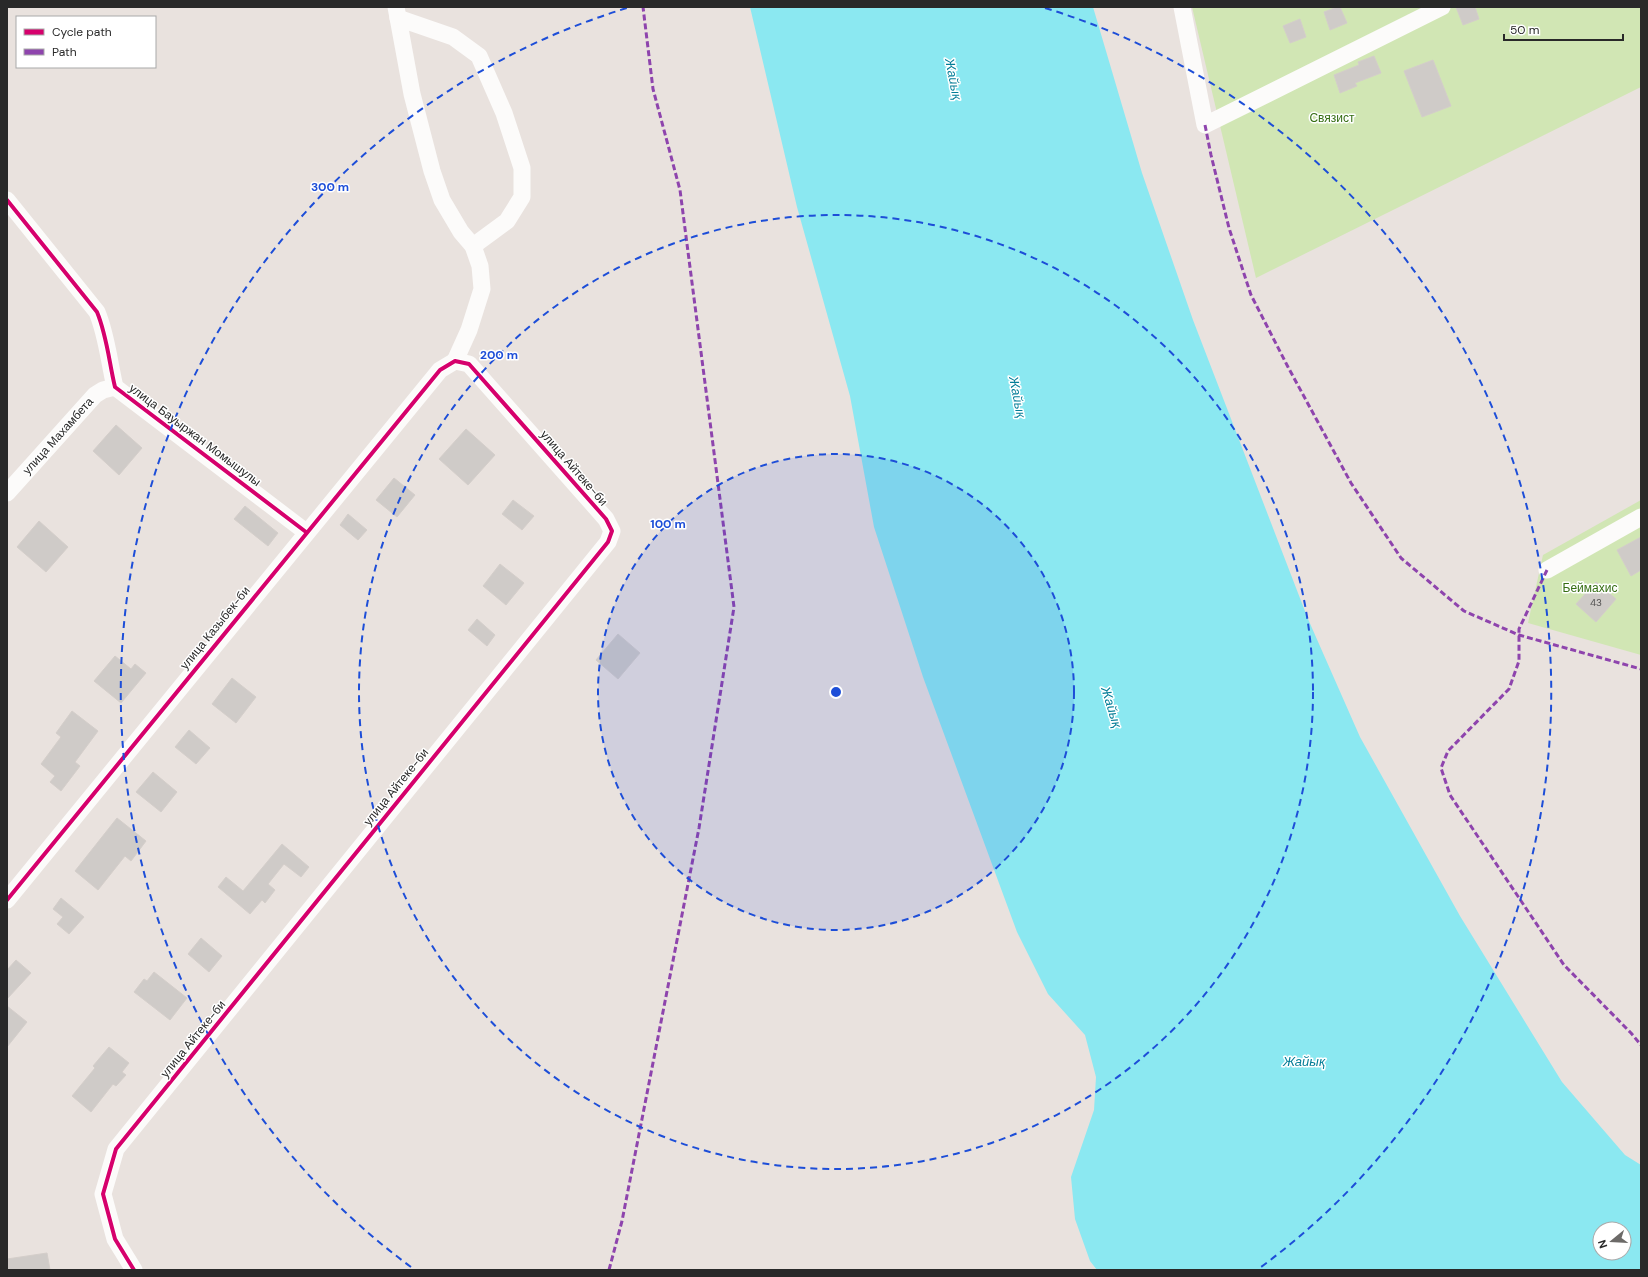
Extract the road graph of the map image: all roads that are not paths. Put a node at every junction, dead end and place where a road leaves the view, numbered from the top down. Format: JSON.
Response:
{"nodes":[{"id":1,"x":1182,"y":7,"type":"edge"},
{"id":2,"x":1442,"y":7,"type":"edge"},
{"id":3,"x":397,"y":13,"type":"edge"},
{"id":4,"x":7,"y":200,"type":"edge"},
{"id":5,"x":473,"y":246,"type":"junction"},
{"id":6,"x":456,"y":361,"type":"junction"},
{"id":7,"x":115,"y":387,"type":"junction"},
{"id":8,"x":7,"y":494,"type":"edge"},
{"id":9,"x":1641,"y":517,"type":"edge"},
{"id":10,"x":306,"y":532,"type":"junction"},
{"id":11,"x":1547,"y":570,"type":"dead end"},
{"id":12,"x":7,"y":900,"type":"edge"},
{"id":13,"x":134,"y":1270,"type":"edge"}],
"edges":[{"from":1,"to":2,"type":"street"},
{"from":3,"to":5,"type":"street"},
{"from":3,"to":5,"type":"street"},
{"from":4,"to":7,"type":"street","name":"улица Бауыржан Момышулы"},
{"from":5,"to":6,"type":"street"},
{"from":6,"to":10,"type":"street","name":"улица Казыбек-би"},
{"from":6,"to":13,"type":"street","name":"улица Айтеке-би"},
{"from":7,"to":8,"type":"street","name":"улица Махамбета"},
{"from":7,"to":10,"type":"street","name":"улица Бауыржан Момышулы"},
{"from":9,"to":11,"type":"street"},
{"from":10,"to":12,"type":"street","name":"улица Казыбек-би"}]}
